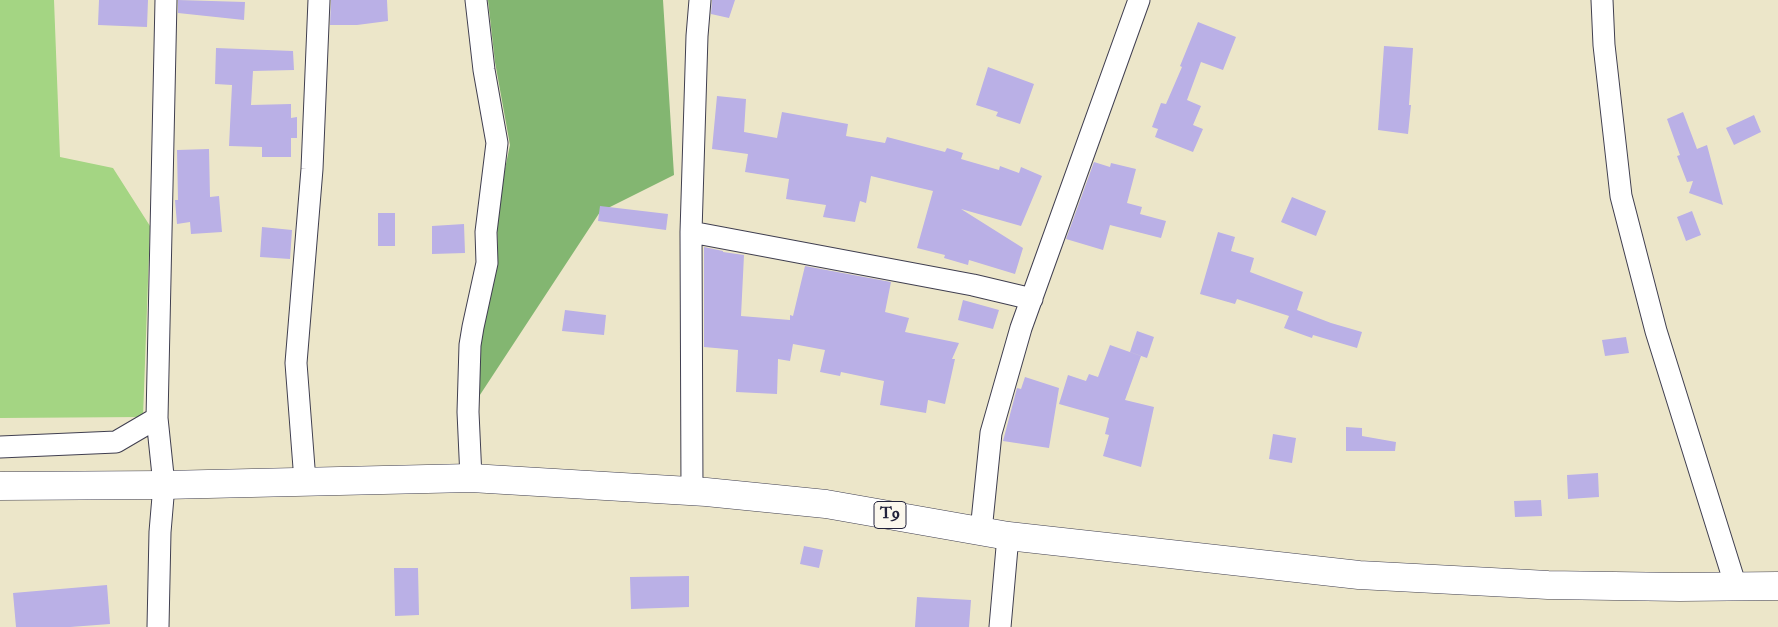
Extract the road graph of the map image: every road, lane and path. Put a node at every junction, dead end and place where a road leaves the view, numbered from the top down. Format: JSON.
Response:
{"nodes":[{"id":1,"x":166,"y":0,"type":"edge"},
{"id":2,"x":319,"y":0,"type":"edge"},
{"id":3,"x":476,"y":0,"type":"edge"},
{"id":4,"x":700,"y":0,"type":"edge"},
{"id":5,"x":1140,"y":0,"type":"edge"},
{"id":6,"x":1602,"y":0,"type":"edge"},
{"id":7,"x":691,"y":232,"type":"junction"},
{"id":8,"x":1032,"y":299,"type":"junction"},
{"id":9,"x":157,"y":418,"type":"junction"},
{"id":10,"x":0,"y":447,"type":"edge"},
{"id":11,"x":471,"y":478,"type":"junction"},
{"id":12,"x":305,"y":482,"type":"junction"},
{"id":13,"x":164,"y":485,"type":"junction"},
{"id":14,"x":0,"y":486,"type":"edge"},
{"id":15,"x":692,"y":492,"type":"junction"},
{"id":16,"x":981,"y":531,"type":"junction"},
{"id":17,"x":1008,"y":536,"type":"junction"},
{"id":18,"x":1736,"y":586,"type":"junction"},
{"id":19,"x":1778,"y":586,"type":"edge"},
{"id":20,"x":158,"y":627,"type":"edge"},
{"id":21,"x":1000,"y":627,"type":"edge"}],
"edges":[{"from":1,"to":9,"type":"street"},
{"from":2,"to":12,"type":"street"},
{"from":3,"to":11,"type":"street"},
{"from":4,"to":7,"type":"street"},
{"from":5,"to":8,"type":"street"},
{"from":6,"to":18,"type":"street"},
{"from":7,"to":8,"type":"street"},
{"from":7,"to":15,"type":"street"},
{"from":8,"to":16,"type":"street"},
{"from":9,"to":10,"type":"street"},
{"from":9,"to":13,"type":"street"},
{"from":11,"to":12,"type":"highway","number":"T9"},
{"from":11,"to":15,"type":"highway","number":"T9"},
{"from":12,"to":13,"type":"highway","number":"T9"},
{"from":13,"to":14,"type":"highway","number":"T9"},
{"from":13,"to":20,"type":"street"},
{"from":15,"to":16,"type":"highway","number":"T9"},
{"from":16,"to":17,"type":"highway","number":"T9"},
{"from":17,"to":18,"type":"highway","number":"T9"},
{"from":17,"to":21,"type":"street"},
{"from":18,"to":19,"type":"highway","number":"T9"}]}
